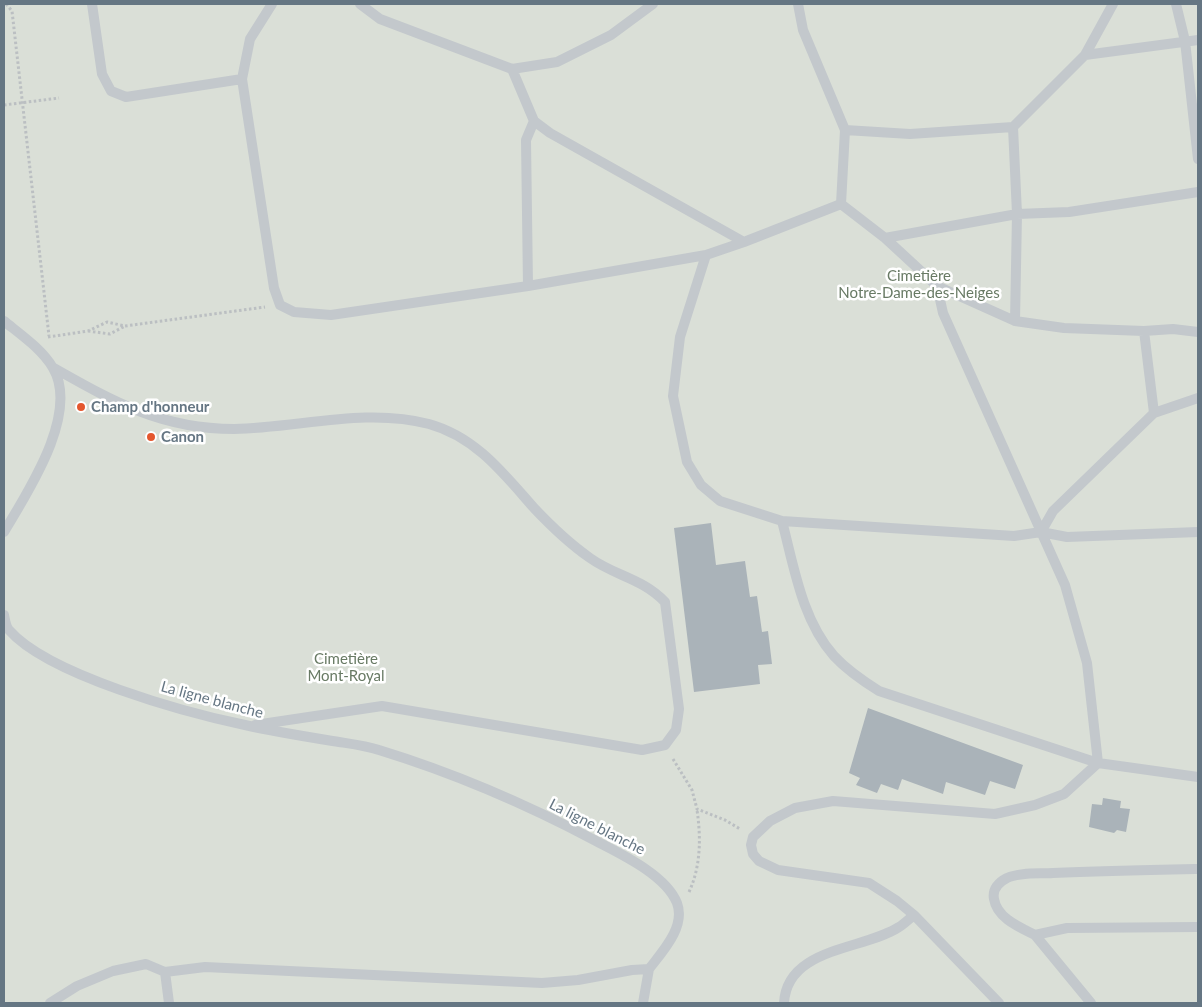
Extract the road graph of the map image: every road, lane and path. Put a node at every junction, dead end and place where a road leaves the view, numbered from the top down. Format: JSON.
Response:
{"nodes":[{"id":1,"x":6,"y":4,"type":"edge"},
{"id":2,"x":92,"y":4,"type":"edge"},
{"id":3,"x":272,"y":4,"type":"edge"},
{"id":4,"x":360,"y":4,"type":"edge"},
{"id":5,"x":798,"y":4,"type":"edge"},
{"id":6,"x":1113,"y":4,"type":"edge"},
{"id":7,"x":1176,"y":4,"type":"edge"},
{"id":8,"x":647,"y":5,"type":"edge"},
{"id":9,"x":1198,"y":40,"type":"edge"},
{"id":10,"x":1185,"y":41,"type":"junction"},
{"id":11,"x":1084,"y":55,"type":"junction"},
{"id":12,"x":512,"y":69,"type":"junction"},
{"id":13,"x":242,"y":79,"type":"junction"},
{"id":14,"x":59,"y":98,"type":"dead end"},
{"id":15,"x":22,"y":102,"type":"junction"},
{"id":16,"x":4,"y":105,"type":"edge"},
{"id":17,"x":534,"y":121,"type":"junction"},
{"id":18,"x":1014,"y":126,"type":"junction"},
{"id":19,"x":845,"y":130,"type":"junction"},
{"id":20,"x":1198,"y":160,"type":"edge"},
{"id":21,"x":1198,"y":192,"type":"edge"},
{"id":22,"x":841,"y":204,"type":"junction"},
{"id":23,"x":1017,"y":214,"type":"junction"},
{"id":24,"x":885,"y":238,"type":"junction"},
{"id":25,"x":744,"y":242,"type":"junction"},
{"id":26,"x":706,"y":255,"type":"junction"},
{"id":27,"x":528,"y":286,"type":"junction"},
{"id":28,"x":938,"y":286,"type":"junction"},
{"id":29,"x":280,"y":304,"type":"junction"},
{"id":30,"x":4,"y":321,"type":"edge"},
{"id":31,"x":1014,"y":321,"type":"junction"},
{"id":32,"x":124,"y":326,"type":"junction"},
{"id":33,"x":88,"y":331,"type":"junction"},
{"id":34,"x":1144,"y":332,"type":"junction"},
{"id":35,"x":1198,"y":332,"type":"edge"},
{"id":36,"x":54,"y":368,"type":"junction"},
{"id":37,"x":1198,"y":398,"type":"edge"},
{"id":38,"x":1154,"y":413,"type":"junction"},
{"id":39,"x":782,"y":521,"type":"junction"},
{"id":40,"x":4,"y":532,"type":"edge"},
{"id":41,"x":1042,"y":532,"type":"junction"},
{"id":42,"x":1198,"y":532,"type":"edge"},
{"id":43,"x":4,"y":615,"type":"edge"},
{"id":44,"x":6,"y":631,"type":"edge"},
{"id":45,"x":246,"y":726,"type":"junction"},
{"id":46,"x":665,"y":745,"type":"junction"},
{"id":47,"x":1098,"y":763,"type":"junction"},
{"id":48,"x":1198,"y":777,"type":"edge"},
{"id":49,"x":697,"y":809,"type":"junction"},
{"id":50,"x":753,"y":837,"type":"junction"},
{"id":51,"x":1198,"y":869,"type":"edge"},
{"id":52,"x":678,"y":904,"type":"junction"},
{"id":53,"x":914,"y":915,"type":"junction"},
{"id":54,"x":1198,"y":927,"type":"edge"},
{"id":55,"x":1035,"y":935,"type":"junction"},
{"id":56,"x":649,"y":969,"type":"junction"},
{"id":57,"x":165,"y":972,"type":"junction"},
{"id":58,"x":994,"y":1002,"type":"edge"},
{"id":59,"x":50,"y":1003,"type":"edge"},
{"id":60,"x":168,"y":1003,"type":"edge"},
{"id":61,"x":644,"y":1003,"type":"edge"},
{"id":62,"x":784,"y":1003,"type":"edge"},
{"id":63,"x":1091,"y":1003,"type":"edge"}],
"edges":[{"from":1,"to":15,"type":"path"},
{"from":2,"to":13,"type":"lane"},
{"from":3,"to":13,"type":"lane"},
{"from":4,"to":12,"type":"lane"},
{"from":5,"to":19,"type":"lane"},
{"from":6,"to":11,"type":"lane"},
{"from":7,"to":10,"type":"lane"},
{"from":8,"to":12,"type":"lane"},
{"from":9,"to":10,"type":"lane"},
{"from":10,"to":11,"type":"lane"},
{"from":10,"to":20,"type":"lane"},
{"from":11,"to":18,"type":"lane"},
{"from":12,"to":17,"type":"lane"},
{"from":13,"to":29,"type":"lane"},
{"from":14,"to":15,"type":"path"},
{"from":15,"to":16,"type":"path"},
{"from":15,"to":33,"type":"path"},
{"from":17,"to":25,"type":"lane"},
{"from":17,"to":27,"type":"lane"},
{"from":18,"to":19,"type":"lane"},
{"from":18,"to":23,"type":"lane"},
{"from":19,"to":22,"type":"lane"},
{"from":21,"to":23,"type":"lane"},
{"from":22,"to":24,"type":"lane"},
{"from":22,"to":25,"type":"lane"},
{"from":23,"to":24,"type":"lane"},
{"from":23,"to":31,"type":"lane"},
{"from":24,"to":28,"type":"lane"},
{"from":25,"to":26,"type":"lane"},
{"from":26,"to":27,"type":"lane"},
{"from":26,"to":39,"type":"lane"},
{"from":27,"to":29,"type":"lane"},
{"from":28,"to":31,"type":"lane"},
{"from":28,"to":41,"type":"lane"},
{"from":29,"to":32,"type":"path"},
{"from":30,"to":36,"type":"lane"},
{"from":31,"to":34,"type":"lane"},
{"from":32,"to":33,"type":"path"},
{"from":32,"to":33,"type":"path"},
{"from":34,"to":35,"type":"lane"},
{"from":34,"to":38,"type":"lane"},
{"from":36,"to":40,"type":"lane"},
{"from":36,"to":46,"type":"lane"},
{"from":37,"to":38,"type":"lane"},
{"from":38,"to":41,"type":"lane"},
{"from":39,"to":41,"type":"lane"},
{"from":39,"to":47,"type":"lane"},
{"from":41,"to":42,"type":"lane"},
{"from":41,"to":47,"type":"lane"},
{"from":43,"to":44,"type":"lane","name":"La ligne blanche"},
{"from":44,"to":45,"type":"lane","name":"La ligne blanche"},
{"from":45,"to":46,"type":"lane"},
{"from":45,"to":52,"type":"lane","name":"La ligne blanche"},
{"from":46,"to":49,"type":"path"},
{"from":47,"to":48,"type":"lane"},
{"from":47,"to":50,"type":"lane"},
{"from":49,"to":50,"type":"path"},
{"from":49,"to":52,"type":"path"},
{"from":50,"to":53,"type":"lane"},
{"from":51,"to":55,"type":"lane"},
{"from":52,"to":56,"type":"lane"},
{"from":53,"to":58,"type":"lane"},
{"from":53,"to":62,"type":"lane"},
{"from":54,"to":55,"type":"lane"},
{"from":55,"to":63,"type":"lane"},
{"from":56,"to":57,"type":"lane"},
{"from":56,"to":61,"type":"lane"},
{"from":57,"to":59,"type":"lane"},
{"from":57,"to":60,"type":"lane"}]}
